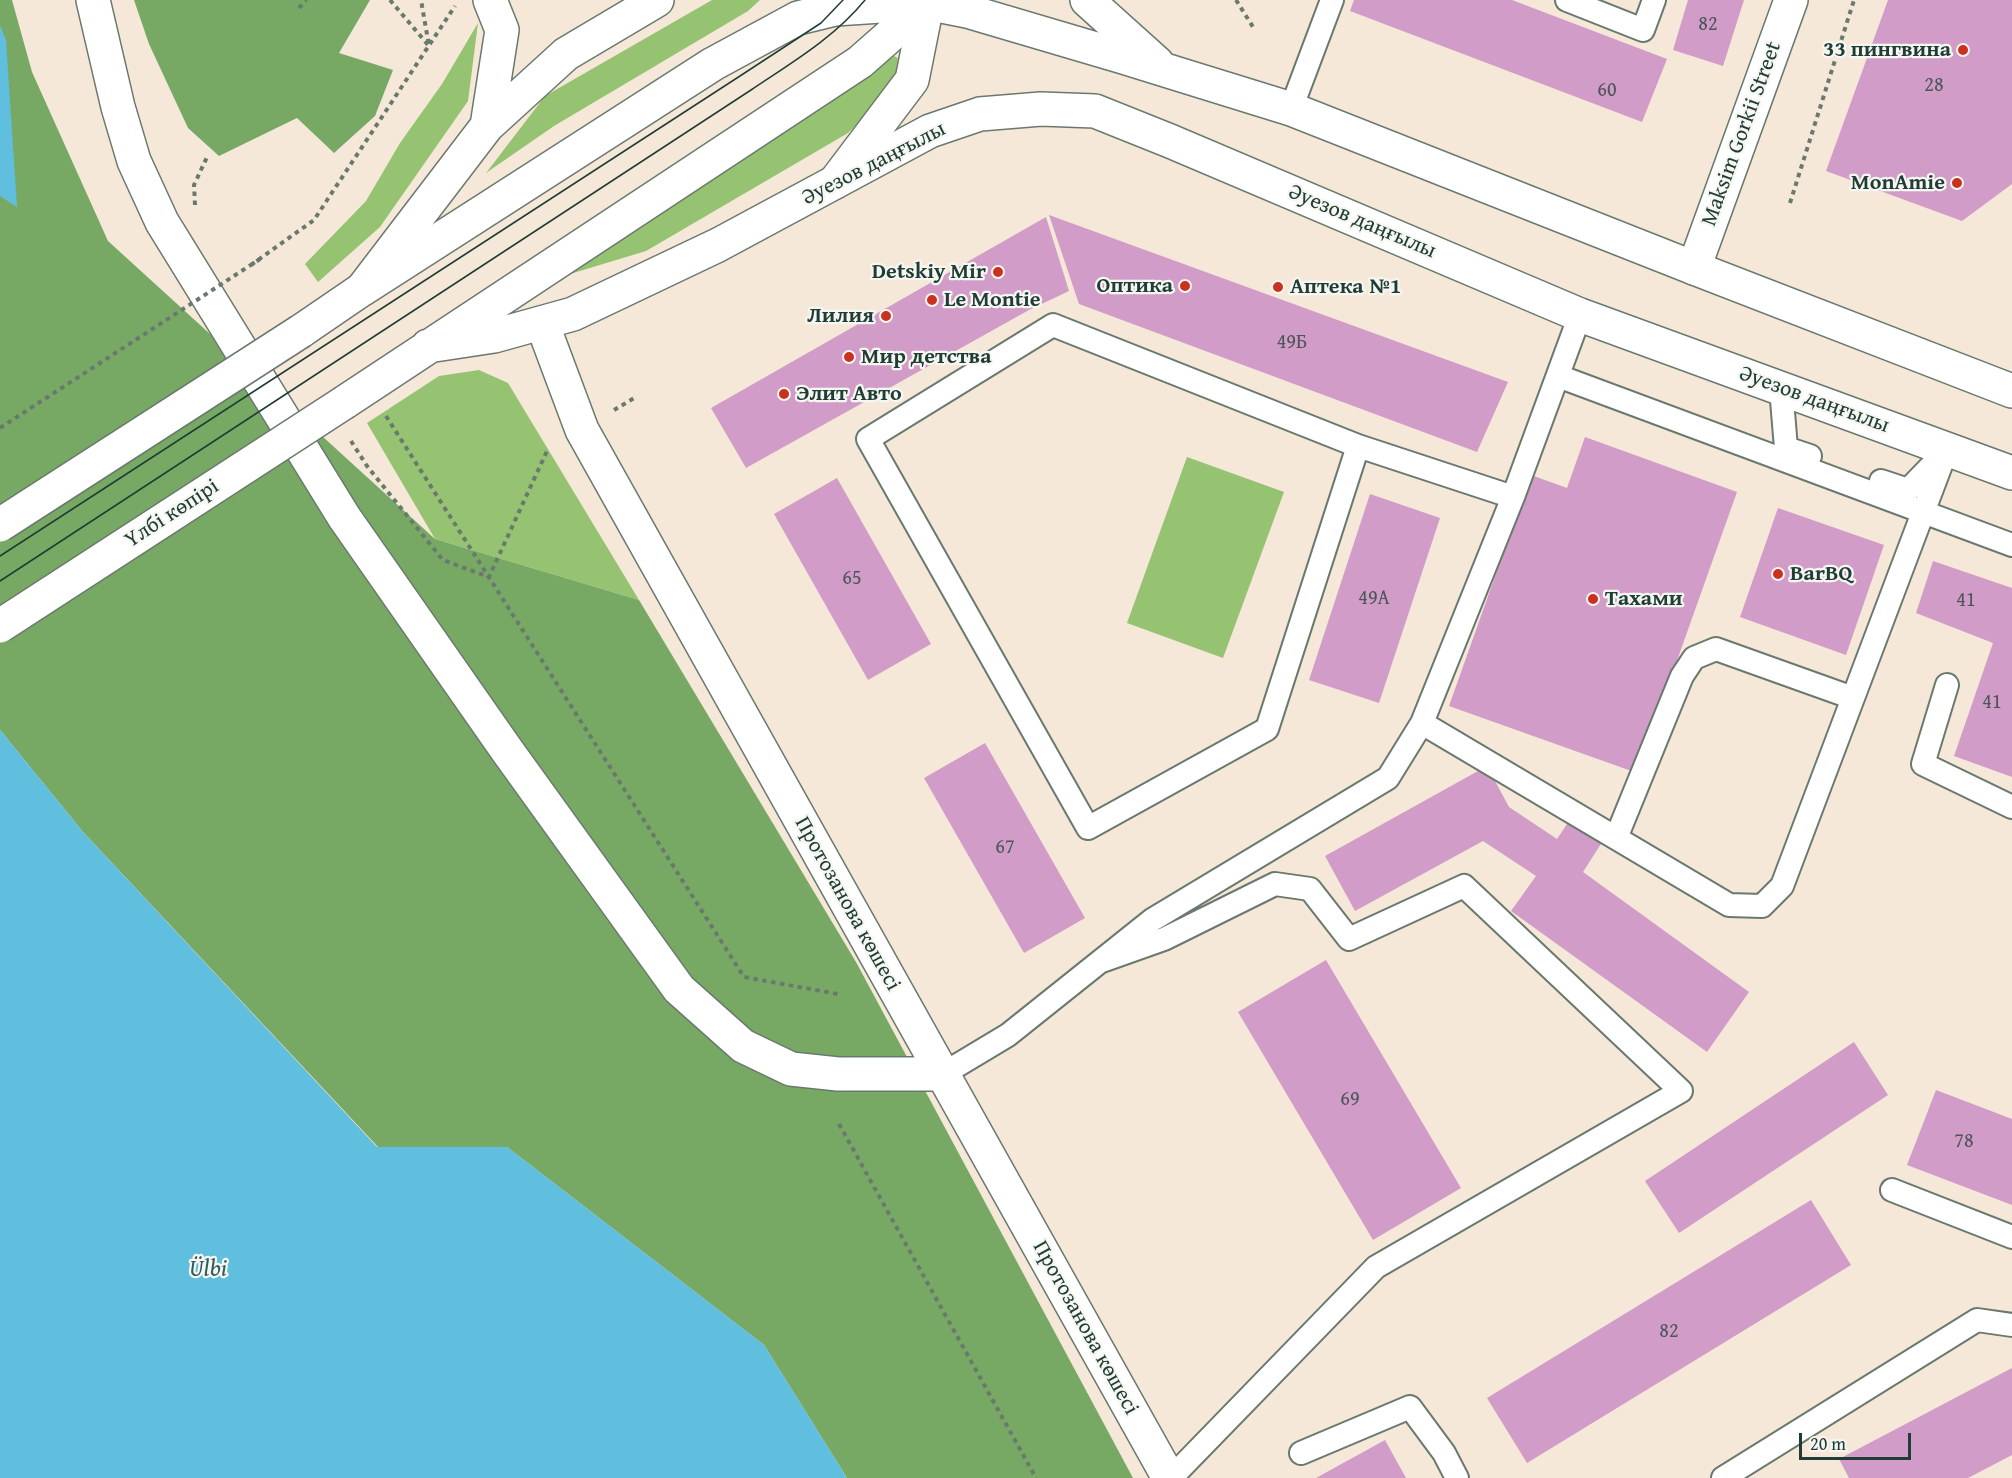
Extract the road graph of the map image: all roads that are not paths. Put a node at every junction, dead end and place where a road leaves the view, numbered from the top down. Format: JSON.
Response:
{"nodes":[{"id":1,"x":93,"y":0,"type":"edge"},
{"id":2,"x":490,"y":0,"type":"edge"},
{"id":3,"x":657,"y":0,"type":"edge"},
{"id":4,"x":1087,"y":0,"type":"edge"},
{"id":5,"x":1332,"y":0,"type":"edge"},
{"id":6,"x":1567,"y":0,"type":"edge"},
{"id":7,"x":1654,"y":0,"type":"edge"},
{"id":8,"x":1791,"y":0,"type":"edge"},
{"id":9,"x":926,"y":1,"type":"edge"},
{"id":10,"x":808,"y":9,"type":"edge"},
{"id":11,"x":1166,"y":70,"type":"junction"},
{"id":12,"x":1292,"y":109,"type":"junction"},
{"id":13,"x":487,"y":126,"type":"junction"},
{"id":14,"x":835,"y":182,"type":"junction"},
{"id":15,"x":1694,"y":268,"type":"junction"},
{"id":16,"x":362,"y":290,"type":"junction"},
{"id":17,"x":1580,"y":315,"type":"junction"},
{"id":18,"x":542,"y":323,"type":"junction"},
{"id":19,"x":428,"y":346,"type":"junction"},
{"id":20,"x":1558,"y":376,"type":"junction"},
{"id":21,"x":1780,"y":388,"type":"junction"},
{"id":22,"x":2012,"y":391,"type":"edge"},
{"id":23,"x":1358,"y":446,"type":"junction"},
{"id":24,"x":1947,"y":449,"type":"junction"},
{"id":25,"x":2012,"y":473,"type":"edge"},
{"id":26,"x":1513,"y":497,"type":"junction"},
{"id":27,"x":1924,"y":512,"type":"junction"},
{"id":28,"x":0,"y":525,"type":"edge"},
{"id":29,"x":2012,"y":545,"type":"edge"},
{"id":30,"x":0,"y":626,"type":"edge"},
{"id":31,"x":1947,"y":685,"type":"dead end"},
{"id":32,"x":1853,"y":698,"type":"junction"},
{"id":33,"x":1422,"y":723,"type":"junction"},
{"id":34,"x":2012,"y":807,"type":"edge"},
{"id":35,"x":1616,"y":838,"type":"junction"},
{"id":36,"x":1102,"y":960,"type":"junction"},
{"id":37,"x":943,"y":1074,"type":"junction"},
{"id":38,"x":1892,"y":1190,"type":"dead end"},
{"id":39,"x":2012,"y":1237,"type":"edge"},
{"id":40,"x":2012,"y":1325,"type":"edge"},
{"id":41,"x":1301,"y":1453,"type":"dead end"},
{"id":42,"x":1170,"y":1478,"type":"edge"},
{"id":43,"x":1457,"y":1478,"type":"edge"},
{"id":44,"x":1723,"y":1478,"type":"edge"}],
"edges":[{"from":1,"to":37,"type":"main road"},
{"from":2,"to":13,"type":"main road"},
{"from":3,"to":13,"type":"main road"},
{"from":4,"to":11,"type":"main road"},
{"from":5,"to":12,"type":"lane"},
{"from":6,"to":7,"type":"lane"},
{"from":8,"to":15,"type":"main road","name":"Maksim Gorkii Street"},
{"from":9,"to":10,"type":"main road"},
{"from":9,"to":11,"type":"main road"},
{"from":9,"to":14,"type":"main road"},
{"from":9,"to":19,"type":"main road","name":"Үлбі көпірі"},
{"from":10,"to":16,"type":"main road"},
{"from":11,"to":12,"type":"main road"},
{"from":12,"to":15,"type":"main road"},
{"from":13,"to":16,"type":"main road"},
{"from":14,"to":17,"type":"main road","name":"Әуезов даңғылы"},
{"from":14,"to":18,"type":"main road","name":"Әуезов даңғылы"},
{"from":15,"to":22,"type":"main road"},
{"from":16,"to":28,"type":"main road","bridge":true},
{"from":17,"to":20,"type":"lane"},
{"from":17,"to":21,"type":"main road","name":"Әуезов даңғылы"},
{"from":18,"to":19,"type":"main road","name":"Әуезов даңғылы"},
{"from":18,"to":37,"type":"main road","name":"Протозанова көшесі"},
{"from":19,"to":30,"type":"main road","name":"Үлбі көпірі","bridge":true},
{"from":20,"to":26,"type":"lane"},
{"from":20,"to":27,"type":"lane"},
{"from":21,"to":24,"type":"main road","name":"Әуезов даңғылы"},
{"from":21,"to":24,"type":"lane"},
{"from":23,"to":23,"type":"lane"},
{"from":23,"to":26,"type":"lane"},
{"from":24,"to":25,"type":"main road","name":"Әуезов даңғылы"},
{"from":24,"to":27,"type":"lane"},
{"from":26,"to":33,"type":"lane"},
{"from":27,"to":29,"type":"lane"},
{"from":27,"to":32,"type":"lane"},
{"from":31,"to":34,"type":"lane"},
{"from":32,"to":35,"type":"lane"},
{"from":32,"to":35,"type":"lane"},
{"from":33,"to":35,"type":"lane"},
{"from":33,"to":36,"type":"lane"},
{"from":36,"to":37,"type":"lane"},
{"from":36,"to":42,"type":"lane"},
{"from":37,"to":42,"type":"main road","name":"Протозанова көшесі"},
{"from":38,"to":39,"type":"lane"},
{"from":40,"to":44,"type":"lane"},
{"from":41,"to":43,"type":"lane"}]}
